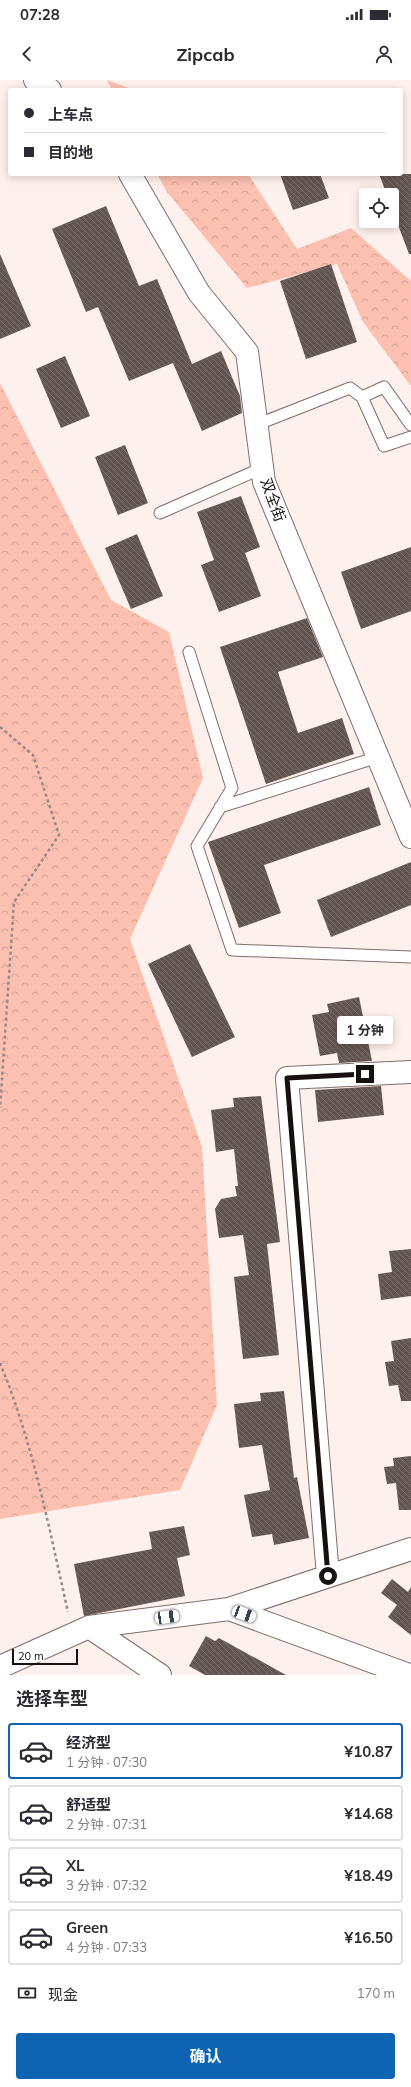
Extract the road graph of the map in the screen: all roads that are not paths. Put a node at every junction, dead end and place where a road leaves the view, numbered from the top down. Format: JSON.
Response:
{"nodes":[{"id":1,"x":35,"y":80,"type":"edge"},
{"id":2,"x":47,"y":88,"type":"edge"},
{"id":3,"x":131,"y":176,"type":"edge"},
{"id":4,"x":362,"y":397,"type":"junction"},
{"id":5,"x":256,"y":425,"type":"junction"},
{"id":6,"x":411,"y":425,"type":"edge"},
{"id":7,"x":411,"y":437,"type":"edge"},
{"id":8,"x":262,"y":468,"type":"junction"},
{"id":9,"x":160,"y":513,"type":"dead end"},
{"id":10,"x":189,"y":652,"type":"dead end"},
{"id":11,"x":378,"y":757,"type":"junction"},
{"id":12,"x":220,"y":807,"type":"junction"},
{"id":13,"x":411,"y":837,"type":"edge"},
{"id":14,"x":411,"y":957,"type":"edge"},
{"id":15,"x":411,"y":1072,"type":"edge"},
{"id":16,"x":411,"y":1549,"type":"edge"},
{"id":17,"x":328,"y":1576,"type":"junction"},
{"id":18,"x":230,"y":1609,"type":"junction"},
{"id":19,"x":81,"y":1631,"type":"junction"},
{"id":20,"x":0,"y":1667,"type":"edge"},
{"id":21,"x":160,"y":1675,"type":"edge"},
{"id":22,"x":409,"y":1675,"type":"edge"}],
"edges":[{"from":1,"to":2,"type":"street"},
{"from":3,"to":5,"type":"street","name":"双全街"},
{"from":4,"to":5,"type":"lane"},
{"from":4,"to":6,"type":"lane"},
{"from":4,"to":7,"type":"lane"},
{"from":5,"to":8,"type":"street","name":"双全街"},
{"from":8,"to":9,"type":"lane"},
{"from":8,"to":11,"type":"street","name":"双全街"},
{"from":10,"to":12,"type":"lane"},
{"from":11,"to":12,"type":"lane"},
{"from":11,"to":13,"type":"street","name":"双全街"},
{"from":12,"to":14,"type":"lane"},
{"from":15,"to":17,"type":"street"},
{"from":16,"to":17,"type":"street"},
{"from":17,"to":18,"type":"street"},
{"from":18,"to":19,"type":"street"},
{"from":18,"to":22,"type":"street"},
{"from":19,"to":20,"type":"street"},
{"from":19,"to":21,"type":"street"}]}
